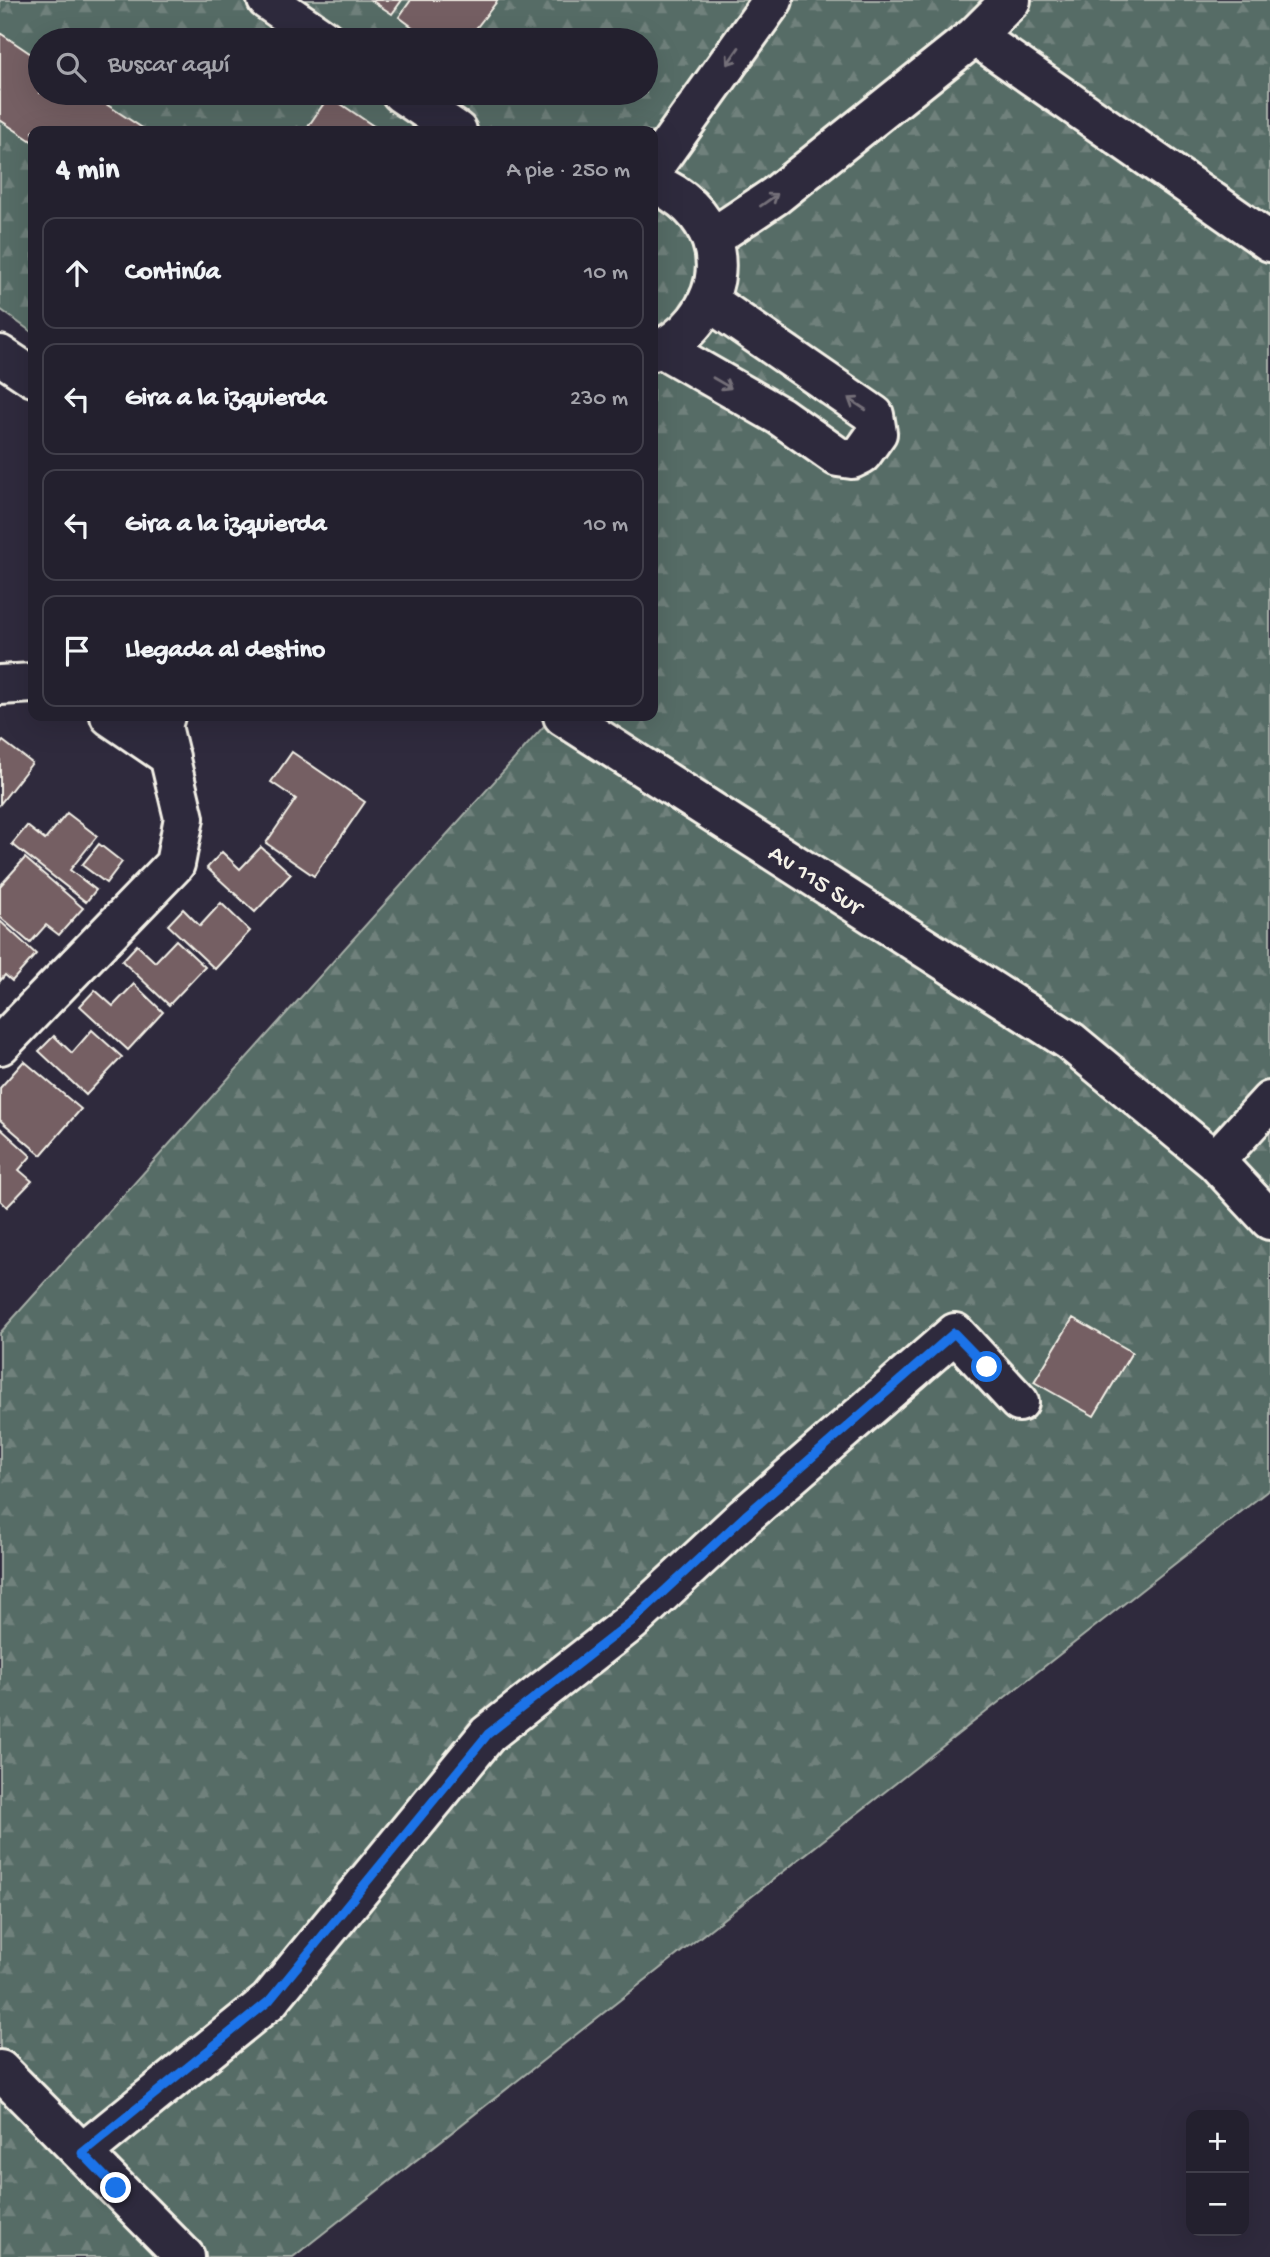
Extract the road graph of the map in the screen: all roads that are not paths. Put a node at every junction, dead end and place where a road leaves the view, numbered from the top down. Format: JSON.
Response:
{"nodes":[{"id":1,"x":267,"y":0,"type":"edge"},
{"id":2,"x":773,"y":0,"type":"edge"},
{"id":3,"x":1011,"y":0,"type":"edge"},
{"id":4,"x":308,"y":28,"type":"edge"},
{"id":5,"x":975,"y":36,"type":"junction"},
{"id":6,"x":419,"y":105,"type":"edge"},
{"id":7,"x":450,"y":126,"type":"edge"},
{"id":8,"x":658,"y":162,"type":"edge"},
{"id":9,"x":658,"y":185,"type":"edge"},
{"id":10,"x":712,"y":238,"type":"junction"},
{"id":11,"x":1270,"y":242,"type":"edge"},
{"id":12,"x":710,"y":302,"type":"junction"},
{"id":13,"x":658,"y":350,"type":"edge"},
{"id":14,"x":0,"y":355,"type":"edge"},
{"id":15,"x":28,"y":374,"type":"edge"},
{"id":16,"x":813,"y":375,"type":"junction"},
{"id":17,"x":780,"y":416,"type":"junction"},
{"id":18,"x":28,"y":683,"type":"edge"},
{"id":19,"x":0,"y":685,"type":"edge"},
{"id":20,"x":117,"y":721,"type":"edge"},
{"id":21,"x":164,"y":721,"type":"edge"},
{"id":22,"x":571,"y":721,"type":"edge"},
{"id":23,"x":170,"y":757,"type":"junction"},
{"id":24,"x":0,"y":1045,"type":"edge"},
{"id":25,"x":1270,"y":1101,"type":"edge"},
{"id":26,"x":1214,"y":1161,"type":"junction"},
{"id":27,"x":1270,"y":1220,"type":"edge"},
{"id":28,"x":1019,"y":1402,"type":"dead end"},
{"id":29,"x":0,"y":2071,"type":"edge"},
{"id":30,"x":82,"y":2153,"type":"junction"},
{"id":31,"x":185,"y":2257,"type":"edge"}],
"edges":[{"from":1,"to":4,"type":"street"},
{"from":2,"to":8,"type":"street","one_way":true},
{"from":3,"to":5,"type":"street"},
{"from":10,"to":5,"type":"street","one_way":true},
{"from":5,"to":11,"type":"street"},
{"from":6,"to":7,"type":"street"},
{"from":9,"to":10,"type":"street"},
{"from":10,"to":12,"type":"street"},
{"from":12,"to":13,"type":"street"},
{"from":12,"to":16,"type":"street"},
{"from":13,"to":17,"type":"street","one_way":true},
{"from":14,"to":15,"type":"street"},
{"from":16,"to":17,"type":"street"},
{"from":17,"to":16,"type":"street","one_way":true},
{"from":18,"to":19,"type":"street"},
{"from":20,"to":23,"type":"street"},
{"from":21,"to":23,"type":"street"},
{"from":22,"to":26,"type":"street","name":"Av 115 Sur"},
{"from":23,"to":24,"type":"street"},
{"from":25,"to":26,"type":"street"},
{"from":26,"to":27,"type":"street","name":"Av 115 Sur"},
{"from":28,"to":30,"type":"street"},
{"from":29,"to":30,"type":"street"},
{"from":29,"to":31,"type":"street"},
{"from":30,"to":31,"type":"street"}]}
